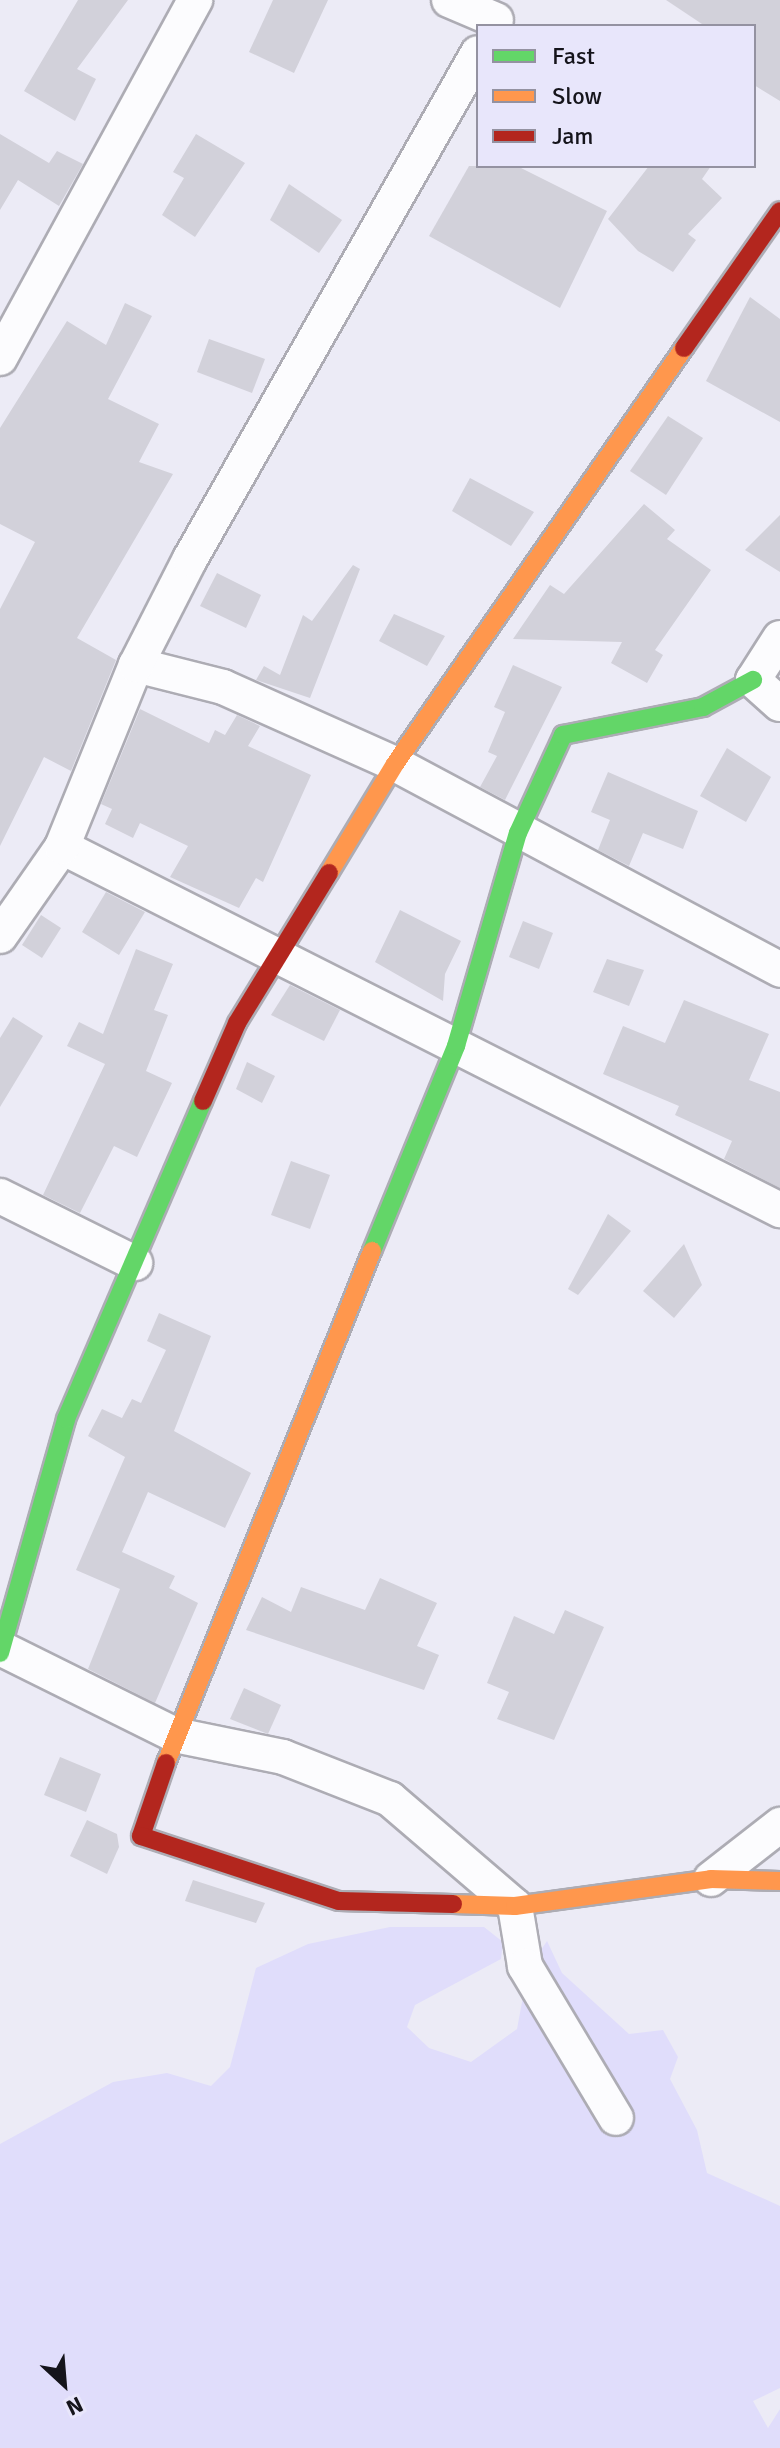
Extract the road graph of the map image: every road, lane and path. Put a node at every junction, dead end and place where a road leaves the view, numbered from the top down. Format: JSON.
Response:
{"nodes":[{"id":1,"x":195,"y":0,"type":"edge"},
{"id":2,"x":449,"y":0,"type":"edge"},
{"id":3,"x":499,"y":15,"type":"edge"},
{"id":4,"x":476,"y":57,"type":"edge"},
{"id":5,"x":780,"y":211,"type":"edge"},
{"id":6,"x":0,"y":358,"type":"edge"},
{"id":7,"x":780,"y":638,"type":"edge"},
{"id":8,"x":136,"y":665,"type":"junction"},
{"id":9,"x":753,"y":680,"type":"junction"},
{"id":10,"x":780,"y":704,"type":"edge"},
{"id":11,"x":395,"y":764,"type":"junction"},
{"id":12,"x":518,"y":833,"type":"junction"},
{"id":13,"x":62,"y":847,"type":"junction"},
{"id":14,"x":0,"y":936,"type":"edge"},
{"id":15,"x":275,"y":954,"type":"junction"},
{"id":16,"x":780,"y":970,"type":"edge"},
{"id":17,"x":456,"y":1046,"type":"junction"},
{"id":18,"x":0,"y":1196,"type":"edge"},
{"id":19,"x":780,"y":1210,"type":"edge"},
{"id":20,"x":135,"y":1263,"type":"junction"},
{"id":21,"x":1,"y":1650,"type":"edge"},
{"id":22,"x":175,"y":1735,"type":"junction"},
{"id":23,"x":780,"y":1825,"type":"edge"},
{"id":24,"x":711,"y":1879,"type":"junction"},
{"id":25,"x":780,"y":1881,"type":"edge"},
{"id":26,"x":515,"y":1906,"type":"junction"},
{"id":27,"x":616,"y":2118,"type":"dead end"}],
"edges":[{"from":1,"to":6,"type":"street"},
{"from":2,"to":3,"type":"street"},
{"from":4,"to":8,"type":"street"},
{"from":5,"to":11,"type":"street"},
{"from":7,"to":9,"type":"street"},
{"from":8,"to":11,"type":"street"},
{"from":8,"to":13,"type":"street"},
{"from":9,"to":10,"type":"street"},
{"from":9,"to":12,"type":"street"},
{"from":11,"to":12,"type":"street"},
{"from":11,"to":15,"type":"street"},
{"from":12,"to":16,"type":"street"},
{"from":12,"to":17,"type":"street"},
{"from":13,"to":14,"type":"street"},
{"from":13,"to":15,"type":"street"},
{"from":15,"to":17,"type":"street"},
{"from":15,"to":20,"type":"street"},
{"from":17,"to":19,"type":"street"},
{"from":17,"to":22,"type":"street"},
{"from":18,"to":20,"type":"street"},
{"from":20,"to":21,"type":"street"},
{"from":21,"to":22,"type":"street"},
{"from":22,"to":26,"type":"street"},
{"from":22,"to":26,"type":"street"},
{"from":23,"to":24,"type":"street"},
{"from":24,"to":25,"type":"street"},
{"from":24,"to":26,"type":"street"},
{"from":26,"to":27,"type":"street"}]}
